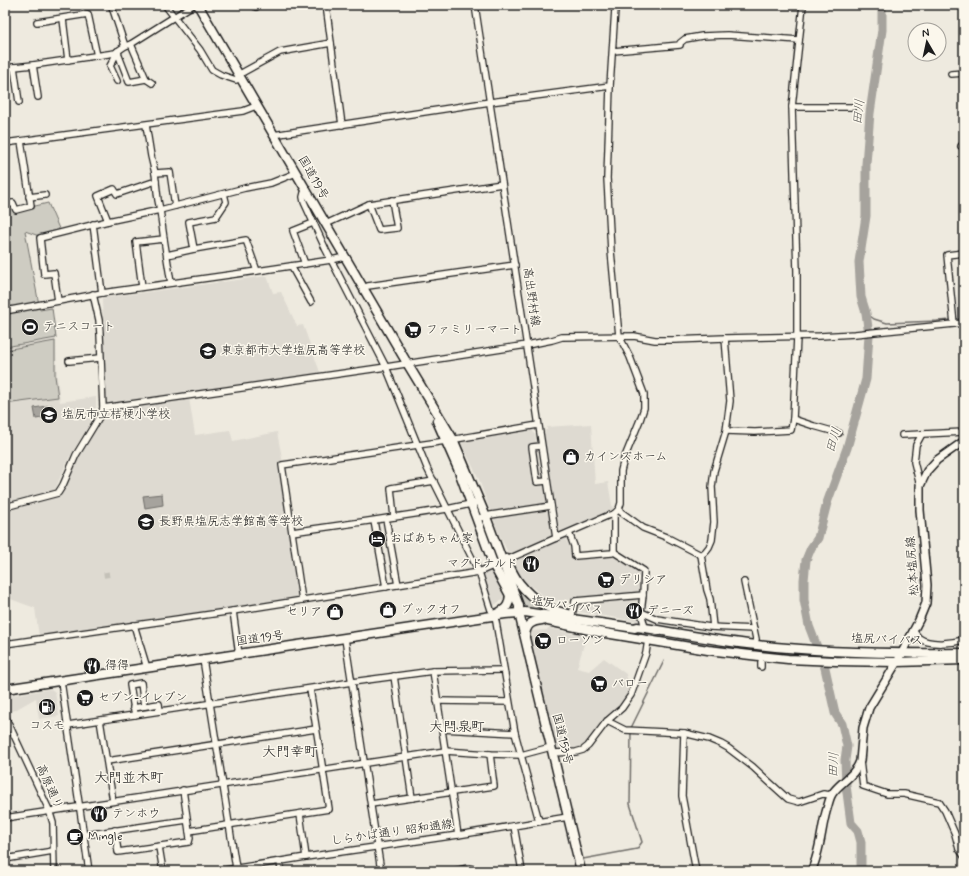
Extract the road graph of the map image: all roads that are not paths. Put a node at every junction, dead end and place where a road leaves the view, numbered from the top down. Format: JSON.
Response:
{"nodes":[{"id":1,"x":165,"y":5,"type":"edge"},
{"id":2,"x":194,"y":5,"type":"edge"},
{"id":3,"x":198,"y":5,"type":"edge"},
{"id":4,"x":326,"y":5,"type":"edge"},
{"id":5,"x":475,"y":5,"type":"edge"},
{"id":6,"x":616,"y":5,"type":"edge"},
{"id":7,"x":803,"y":5,"type":"edge"},
{"id":8,"x":112,"y":7,"type":"dead end"},
{"id":9,"x":174,"y":17,"type":"junction"},
{"id":10,"x":62,"y":19,"type":"junction"},
{"id":11,"x":37,"y":22,"type":"dead end"},
{"id":12,"x":799,"y":40,"type":"junction"},
{"id":13,"x":331,"y":43,"type":"junction"},
{"id":14,"x":128,"y":45,"type":"junction"},
{"id":15,"x":118,"y":51,"type":"junction"},
{"id":16,"x":613,"y":52,"type":"junction"},
{"id":17,"x":97,"y":56,"type":"junction"},
{"id":18,"x":68,"y":60,"type":"junction"},
{"id":19,"x":33,"y":65,"type":"junction"},
{"id":20,"x":14,"y":66,"type":"junction"},
{"id":21,"x":5,"y":68,"type":"edge"},
{"id":22,"x":964,"y":73,"type":"edge"},
{"id":23,"x":951,"y":74,"type":"dead end"},
{"id":24,"x":239,"y":76,"type":"junction"},
{"id":25,"x":146,"y":79,"type":"junction"},
{"id":26,"x":117,"y":81,"type":"dead end"},
{"id":27,"x":152,"y":83,"type":"dead end"},
{"id":28,"x":610,"y":86,"type":"junction"},
{"id":29,"x":38,"y":97,"type":"dead end"},
{"id":30,"x":19,"y":102,"type":"dead end"},
{"id":31,"x":490,"y":102,"type":"junction"},
{"id":32,"x":256,"y":106,"type":"junction"},
{"id":33,"x":792,"y":107,"type":"junction"},
{"id":34,"x":853,"y":107,"type":"dead end"},
{"id":35,"x":342,"y":124,"type":"junction"},
{"id":36,"x":146,"y":125,"type":"junction"},
{"id":37,"x":273,"y":135,"type":"junction"},
{"id":38,"x":21,"y":141,"type":"junction"},
{"id":39,"x":5,"y":144,"type":"edge"},
{"id":40,"x":155,"y":173,"type":"junction"},
{"id":41,"x":296,"y":173,"type":"junction"},
{"id":42,"x":156,"y":181,"type":"junction"},
{"id":43,"x":502,"y":184,"type":"junction"},
{"id":44,"x":306,"y":191,"type":"junction"},
{"id":45,"x":224,"y":194,"type":"junction"},
{"id":46,"x":45,"y":195,"type":"dead end"},
{"id":47,"x":29,"y":197,"type":"junction"},
{"id":48,"x":392,"y":200,"type":"junction"},
{"id":49,"x":5,"y":204,"type":"edge"},
{"id":50,"x":369,"y":204,"type":"junction"},
{"id":51,"x":175,"y":206,"type":"junction"},
{"id":52,"x":160,"y":210,"type":"junction"},
{"id":53,"x":108,"y":221,"type":"junction"},
{"id":54,"x":313,"y":223,"type":"junction"},
{"id":55,"x":93,"y":224,"type":"junction"},
{"id":56,"x":326,"y":224,"type":"junction"},
{"id":57,"x":164,"y":239,"type":"junction"},
{"id":58,"x":194,"y":250,"type":"junction"},
{"id":59,"x":964,"y":252,"type":"edge"},
{"id":60,"x":167,"y":255,"type":"junction"},
{"id":61,"x":345,"y":257,"type":"junction"},
{"id":62,"x":331,"y":260,"type":"junction"},
{"id":63,"x":305,"y":264,"type":"junction"},
{"id":64,"x":515,"y":265,"type":"junction"},
{"id":65,"x":291,"y":266,"type":"junction"},
{"id":66,"x":257,"y":271,"type":"junction"},
{"id":67,"x":170,"y":283,"type":"junction"},
{"id":68,"x":142,"y":287,"type":"junction"},
{"id":69,"x":363,"y":288,"type":"junction"},
{"id":70,"x":102,"y":292,"type":"junction"},
{"id":71,"x":93,"y":294,"type":"junction"},
{"id":72,"x":58,"y":301,"type":"junction"},
{"id":73,"x":311,"y":302,"type":"dead end"},
{"id":74,"x":5,"y":311,"type":"edge"},
{"id":75,"x":954,"y":321,"type":"junction"},
{"id":76,"x":964,"y":323,"type":"edge"},
{"id":77,"x":618,"y":336,"type":"junction"},
{"id":78,"x":798,"y":337,"type":"junction"},
{"id":79,"x":725,"y":338,"type":"junction"},
{"id":80,"x":527,"y":345,"type":"junction"},
{"id":81,"x":100,"y":358,"type":"junction"},
{"id":82,"x":69,"y":361,"type":"dead end"},
{"id":83,"x":407,"y":363,"type":"junction"},
{"id":84,"x":386,"y":367,"type":"junction"},
{"id":85,"x":103,"y":408,"type":"junction"},
{"id":86,"x":793,"y":419,"type":"junction"},
{"id":87,"x":538,"y":425,"type":"junction"},
{"id":88,"x":726,"y":431,"type":"junction"},
{"id":89,"x":964,"y":432,"type":"edge"},
{"id":90,"x":839,"y":433,"type":"dead end"},
{"id":91,"x":922,"y":434,"type":"junction"},
{"id":92,"x":902,"y":435,"type":"dead end"},
{"id":93,"x":450,"y":440,"type":"junction"},
{"id":94,"x":964,"y":441,"type":"edge"},
{"id":95,"x":418,"y":444,"type":"junction"},
{"id":96,"x":541,"y":446,"type":"junction"},
{"id":97,"x":434,"y":481,"type":"junction"},
{"id":98,"x":547,"y":481,"type":"junction"},
{"id":99,"x":920,"y":486,"type":"junction"},
{"id":100,"x":480,"y":502,"type":"junction"},
{"id":101,"x":470,"y":504,"type":"junction"},
{"id":102,"x":551,"y":506,"type":"junction"},
{"id":103,"x":5,"y":507,"type":"edge"},
{"id":104,"x":619,"y":509,"type":"junction"},
{"id":105,"x":447,"y":510,"type":"junction"},
{"id":106,"x":614,"y":514,"type":"junction"},
{"id":107,"x":394,"y":517,"type":"junction"},
{"id":108,"x":486,"y":517,"type":"junction"},
{"id":109,"x":386,"y":519,"type":"junction"},
{"id":110,"x":476,"y":519,"type":"junction"},
{"id":111,"x":374,"y":521,"type":"junction"},
{"id":112,"x":292,"y":532,"type":"junction"},
{"id":113,"x":569,"y":533,"type":"junction"},
{"id":114,"x":556,"y":538,"type":"junction"},
{"id":115,"x":614,"y":552,"type":"junction"},
{"id":116,"x":701,"y":555,"type":"junction"},
{"id":117,"x":505,"y":561,"type":"junction"},
{"id":118,"x":494,"y":566,"type":"junction"},
{"id":119,"x":480,"y":572,"type":"junction"},
{"id":120,"x":744,"y":582,"type":"dead end"},
{"id":121,"x":398,"y":585,"type":"junction"},
{"id":122,"x":386,"y":587,"type":"junction"},
{"id":123,"x":510,"y":594,"type":"junction"},
{"id":124,"x":643,"y":595,"type":"junction"},
{"id":125,"x":302,"y":600,"type":"junction"},
{"id":126,"x":233,"y":611,"type":"junction"},
{"id":127,"x":642,"y":612,"type":"junction"},
{"id":128,"x":518,"y":613,"type":"junction"},
{"id":129,"x":493,"y":614,"type":"junction"},
{"id":130,"x":572,"y":615,"type":"junction"},
{"id":131,"x":542,"y":620,"type":"junction"},
{"id":132,"x":134,"y":625,"type":"junction"},
{"id":133,"x":641,"y":627,"type":"junction"},
{"id":134,"x":713,"y":627,"type":"junction"},
{"id":135,"x":754,"y":629,"type":"junction"},
{"id":136,"x":913,"y":630,"type":"junction"},
{"id":137,"x":345,"y":638,"type":"junction"},
{"id":138,"x":756,"y":639,"type":"dead end"},
{"id":139,"x":525,"y":640,"type":"junction"},
{"id":140,"x":648,"y":640,"type":"junction"},
{"id":141,"x":964,"y":640,"type":"edge"},
{"id":142,"x":5,"y":644,"type":"edge"},
{"id":143,"x":901,"y":653,"type":"junction"},
{"id":144,"x":964,"y":653,"type":"edge"},
{"id":145,"x":239,"y":654,"type":"junction"},
{"id":146,"x":203,"y":659,"type":"junction"},
{"id":147,"x":964,"y":660,"type":"edge"},
{"id":148,"x":897,"y":662,"type":"junction"},
{"id":149,"x":147,"y":668,"type":"junction"},
{"id":150,"x":504,"y":670,"type":"junction"},
{"id":151,"x":432,"y":671,"type":"junction"},
{"id":152,"x":394,"y":676,"type":"junction"},
{"id":153,"x":61,"y":681,"type":"junction"},
{"id":154,"x":352,"y":682,"type":"junction"},
{"id":155,"x":5,"y":689,"type":"edge"},
{"id":156,"x":310,"y":689,"type":"junction"},
{"id":157,"x":437,"y":701,"type":"junction"},
{"id":158,"x":510,"y":702,"type":"junction"},
{"id":159,"x":210,"y":704,"type":"junction"},
{"id":160,"x":144,"y":706,"type":"junction"},
{"id":161,"x":134,"y":708,"type":"junction"},
{"id":162,"x":160,"y":711,"type":"junction"},
{"id":163,"x":134,"y":715,"type":"junction"},
{"id":164,"x":5,"y":716,"type":"edge"},
{"id":165,"x":100,"y":720,"type":"junction"},
{"id":166,"x":607,"y":720,"type":"junction"},
{"id":167,"x":68,"y":725,"type":"junction"},
{"id":168,"x":8,"y":727,"type":"edge"},
{"id":169,"x":316,"y":729,"type":"junction"},
{"id":170,"x":442,"y":729,"type":"junction"},
{"id":171,"x":684,"y":732,"type":"junction"},
{"id":172,"x":515,"y":733,"type":"junction"},
{"id":173,"x":216,"y":744,"type":"junction"},
{"id":174,"x":552,"y":750,"type":"junction"},
{"id":175,"x":445,"y":751,"type":"junction"},
{"id":176,"x":490,"y":754,"type":"junction"},
{"id":177,"x":521,"y":755,"type":"junction"},
{"id":178,"x":407,"y":757,"type":"junction"},
{"id":179,"x":107,"y":761,"type":"junction"},
{"id":180,"x":860,"y":761,"type":"junction"},
{"id":181,"x":365,"y":763,"type":"junction"},
{"id":182,"x":323,"y":769,"type":"junction"},
{"id":183,"x":223,"y":784,"type":"junction"},
{"id":184,"x":183,"y":790,"type":"junction"},
{"id":185,"x":451,"y":792,"type":"junction"},
{"id":186,"x":832,"y":795,"type":"junction"},
{"id":187,"x":412,"y":798,"type":"junction"},
{"id":188,"x":113,"y":801,"type":"junction"},
{"id":189,"x":371,"y":804,"type":"junction"},
{"id":190,"x":80,"y":806,"type":"junction"},
{"id":191,"x":49,"y":810,"type":"junction"},
{"id":192,"x":300,"y":814,"type":"junction"},
{"id":193,"x":568,"y":816,"type":"junction"},
{"id":194,"x":5,"y":818,"type":"edge"},
{"id":195,"x":187,"y":820,"type":"junction"},
{"id":196,"x":539,"y":822,"type":"junction"},
{"id":197,"x":229,"y":825,"type":"junction"},
{"id":198,"x":514,"y":826,"type":"junction"},
{"id":199,"x":115,"y":830,"type":"junction"},
{"id":200,"x":189,"y":832,"type":"junction"},
{"id":201,"x":84,"y":835,"type":"junction"},
{"id":202,"x":458,"y":835,"type":"junction"},
{"id":203,"x":377,"y":846,"type":"junction"},
{"id":204,"x":159,"y":847,"type":"junction"},
{"id":205,"x":53,"y":851,"type":"junction"},
{"id":206,"x":964,"y":854,"type":"edge"},
{"id":207,"x":306,"y":857,"type":"junction"},
{"id":208,"x":5,"y":859,"type":"edge"},
{"id":209,"x":280,"y":861,"type":"junction"},
{"id":210,"x":236,"y":868,"type":"junction"},
{"id":211,"x":461,"y":870,"type":"edge"},
{"id":212,"x":54,"y":871,"type":"edge"},
{"id":213,"x":89,"y":871,"type":"edge"},
{"id":214,"x":163,"y":871,"type":"edge"},
{"id":215,"x":219,"y":871,"type":"edge"},
{"id":216,"x":281,"y":871,"type":"edge"},
{"id":217,"x":381,"y":871,"type":"edge"},
{"id":218,"x":455,"y":871,"type":"edge"},
{"id":219,"x":483,"y":871,"type":"edge"},
{"id":220,"x":522,"y":871,"type":"edge"},
{"id":221,"x":581,"y":871,"type":"edge"},
{"id":222,"x":696,"y":871,"type":"edge"},
{"id":223,"x":811,"y":871,"type":"edge"}],
"edges":[{"from":1,"to":9,"type":"street"},
{"from":2,"to":9,"type":"street"},
{"from":3,"to":24,"type":"highway","name":"国道19号"},
{"from":4,"to":13,"type":"street"},
{"from":5,"to":31,"type":"street","name":"高出野村線"},
{"from":6,"to":16,"type":"street"},
{"from":7,"to":12,"type":"street"},
{"from":8,"to":14,"type":"street"},
{"from":9,"to":14,"type":"street"},
{"from":9,"to":24,"type":"street"},
{"from":10,"to":11,"type":"street"},
{"from":10,"to":17,"type":"street"},
{"from":10,"to":18,"type":"street"},
{"from":12,"to":16,"type":"street"},
{"from":12,"to":33,"type":"street"},
{"from":13,"to":24,"type":"street"},
{"from":13,"to":35,"type":"street"},
{"from":14,"to":15,"type":"street"},
{"from":14,"to":25,"type":"street"},
{"from":15,"to":17,"type":"street"},
{"from":15,"to":25,"type":"street"},
{"from":15,"to":26,"type":"street"},
{"from":16,"to":28,"type":"street"},
{"from":17,"to":18,"type":"street"},
{"from":18,"to":19,"type":"street"},
{"from":19,"to":20,"type":"street"},
{"from":19,"to":29,"type":"street"},
{"from":20,"to":21,"type":"street"},
{"from":20,"to":30,"type":"street"},
{"from":22,"to":23,"type":"street"},
{"from":24,"to":32,"type":"highway","name":"国道19号"},
{"from":25,"to":27,"type":"street"},
{"from":28,"to":31,"type":"street"},
{"from":28,"to":77,"type":"street"},
{"from":31,"to":35,"type":"street"},
{"from":31,"to":43,"type":"street","name":"高出野村線"},
{"from":32,"to":36,"type":"street"},
{"from":32,"to":37,"type":"highway","name":"国道19号"},
{"from":33,"to":34,"type":"street"},
{"from":33,"to":78,"type":"street"},
{"from":35,"to":37,"type":"street"},
{"from":36,"to":38,"type":"street"},
{"from":36,"to":40,"type":"street"},
{"from":37,"to":41,"type":"highway","name":"国道19号"},
{"from":38,"to":39,"type":"street"},
{"from":38,"to":47,"type":"street"},
{"from":40,"to":42,"type":"street"},
{"from":40,"to":51,"type":"street"},
{"from":41,"to":44,"type":"highway","name":"国道19号"},
{"from":41,"to":45,"type":"street"},
{"from":42,"to":52,"type":"street"},
{"from":42,"to":53,"type":"street"},
{"from":43,"to":48,"type":"street"},
{"from":43,"to":64,"type":"street","name":"高出野村線"},
{"from":44,"to":54,"type":"street"},
{"from":44,"to":56,"type":"highway","name":"国道19号"},
{"from":45,"to":51,"type":"street"},
{"from":45,"to":58,"type":"street"},
{"from":46,"to":47,"type":"street"},
{"from":47,"to":49,"type":"street"},
{"from":48,"to":50,"type":"street"},
{"from":48,"to":50,"type":"street"},
{"from":50,"to":56,"type":"street"},
{"from":51,"to":52,"type":"street"},
{"from":52,"to":53,"type":"street"},
{"from":52,"to":57,"type":"street"},
{"from":53,"to":55,"type":"street"},
{"from":54,"to":62,"type":"street"},
{"from":54,"to":63,"type":"street"},
{"from":55,"to":70,"type":"street"},
{"from":55,"to":72,"type":"street"},
{"from":56,"to":61,"type":"highway","name":"国道19号"},
{"from":57,"to":60,"type":"street"},
{"from":57,"to":68,"type":"street"},
{"from":58,"to":60,"type":"street"},
{"from":58,"to":66,"type":"street"},
{"from":59,"to":75,"type":"street"},
{"from":60,"to":67,"type":"street"},
{"from":61,"to":62,"type":"street"},
{"from":61,"to":69,"type":"highway","name":"国道19号"},
{"from":62,"to":63,"type":"street"},
{"from":62,"to":84,"type":"street"},
{"from":63,"to":65,"type":"street"},
{"from":64,"to":69,"type":"street"},
{"from":64,"to":80,"type":"street","name":"高出野村線"},
{"from":65,"to":66,"type":"street"},
{"from":65,"to":73,"type":"street"},
{"from":66,"to":67,"type":"street"},
{"from":67,"to":68,"type":"street"},
{"from":68,"to":70,"type":"street"},
{"from":69,"to":83,"type":"highway","name":"国道19号"},
{"from":70,"to":71,"type":"street"},
{"from":71,"to":72,"type":"street"},
{"from":71,"to":81,"type":"street"},
{"from":72,"to":74,"type":"street"},
{"from":75,"to":76,"type":"street"},
{"from":75,"to":78,"type":"street"},
{"from":77,"to":79,"type":"street"},
{"from":77,"to":80,"type":"street"},
{"from":77,"to":104,"type":"street"},
{"from":78,"to":79,"type":"street"},
{"from":78,"to":86,"type":"street"},
{"from":79,"to":88,"type":"street"},
{"from":80,"to":83,"type":"street"},
{"from":80,"to":87,"type":"street","name":"高出野村線"},
{"from":81,"to":82,"type":"street"},
{"from":81,"to":85,"type":"street"},
{"from":83,"to":84,"type":"street"},
{"from":83,"to":93,"type":"highway","name":"国道19号"},
{"from":84,"to":85,"type":"street"},
{"from":84,"to":95,"type":"street"},
{"from":85,"to":103,"type":"street"},
{"from":86,"to":88,"type":"street"},
{"from":86,"to":90,"type":"street"},
{"from":87,"to":93,"type":"street"},
{"from":87,"to":96,"type":"street","name":"高出野村線"},
{"from":88,"to":116,"type":"street"},
{"from":89,"to":91,"type":"street"},
{"from":91,"to":92,"type":"street"},
{"from":91,"to":99,"type":"street"},
{"from":93,"to":95,"type":"street"},
{"from":93,"to":100,"type":"highway","name":"国道19号"},
{"from":93,"to":101,"type":"highway","name":"国道19号"},
{"from":94,"to":99,"type":"main road","name":"松本塩尻線"},
{"from":95,"to":97,"type":"street"},
{"from":95,"to":112,"type":"street"},
{"from":96,"to":98,"type":"street","name":"高出野村線"},
{"from":96,"to":98,"type":"street"},
{"from":97,"to":105,"type":"street"},
{"from":97,"to":107,"type":"street"},
{"from":98,"to":102,"type":"street","name":"高出野村線"},
{"from":99,"to":136,"type":"main road","name":"松本塩尻線"},
{"from":100,"to":101,"type":"street"},
{"from":100,"to":108,"type":"highway","name":"国道19号"},
{"from":101,"to":105,"type":"street"},
{"from":101,"to":110,"type":"highway","name":"国道19号"},
{"from":102,"to":108,"type":"street"},
{"from":102,"to":114,"type":"street","name":"高出野村線"},
{"from":104,"to":106,"type":"street"},
{"from":104,"to":116,"type":"street"},
{"from":105,"to":107,"type":"street"},
{"from":105,"to":119,"type":"street"},
{"from":106,"to":113,"type":"street"},
{"from":106,"to":115,"type":"street"},
{"from":107,"to":109,"type":"street"},
{"from":108,"to":110,"type":"street"},
{"from":108,"to":117,"type":"highway","name":"国道19号"},
{"from":109,"to":111,"type":"street"},
{"from":109,"to":121,"type":"street"},
{"from":110,"to":118,"type":"highway","name":"国道19号"},
{"from":111,"to":112,"type":"street"},
{"from":111,"to":122,"type":"street"},
{"from":112,"to":125,"type":"street"},
{"from":113,"to":114,"type":"street"},
{"from":113,"to":115,"type":"street"},
{"from":114,"to":117,"type":"street"},
{"from":115,"to":124,"type":"street"},
{"from":116,"to":134,"type":"street"},
{"from":117,"to":118,"type":"street"},
{"from":117,"to":128,"type":"highway"},
{"from":117,"to":130,"type":"highway"},
{"from":118,"to":119,"type":"street"},
{"from":118,"to":123,"type":"highway","name":"国道19号"},
{"from":119,"to":121,"type":"street"},
{"from":119,"to":129,"type":"street"},
{"from":120,"to":135,"type":"street"},
{"from":121,"to":122,"type":"street"},
{"from":122,"to":125,"type":"street"},
{"from":123,"to":128,"type":"highway","name":"国道19号"},
{"from":123,"to":129,"type":"highway"},
{"from":124,"to":127,"type":"street"},
{"from":124,"to":130,"type":"street"},
{"from":125,"to":126,"type":"street"},
{"from":126,"to":132,"type":"street"},
{"from":126,"to":145,"type":"street"},
{"from":127,"to":133,"type":"street"},
{"from":127,"to":134,"type":"street"},
{"from":128,"to":129,"type":"highway","name":"国道19号"},
{"from":128,"to":131,"type":"highway","name":"塩尻バイパス"},
{"from":128,"to":133,"type":"highway","name":"塩尻バイパス"},
{"from":128,"to":139,"type":"highway","name":"国道153号"},
{"from":129,"to":137,"type":"highway","name":"国道19号"},
{"from":129,"to":150,"type":"street"},
{"from":130,"to":133,"type":"highway"},
{"from":131,"to":139,"type":"highway"},
{"from":131,"to":140,"type":"highway","name":"塩尻バイパス"},
{"from":132,"to":142,"type":"street"},
{"from":132,"to":149,"type":"street"},
{"from":133,"to":143,"type":"highway","name":"塩尻バイパス"},
{"from":134,"to":135,"type":"street"},
{"from":135,"to":138,"type":"street"},
{"from":136,"to":141,"type":"street"},
{"from":136,"to":143,"type":"main road","name":"松本塩尻線"},
{"from":137,"to":145,"type":"highway","name":"国道19号"},
{"from":137,"to":154,"type":"street"},
{"from":139,"to":174,"type":"highway","name":"国道153号"},
{"from":140,"to":148,"type":"highway","name":"塩尻バイパス"},
{"from":140,"to":166,"type":"street"},
{"from":143,"to":144,"type":"highway","name":"塩尻バイパス"},
{"from":143,"to":148,"type":"main road","name":"松本塩尻線"},
{"from":145,"to":146,"type":"highway","name":"国道19号"},
{"from":146,"to":149,"type":"highway","name":"国道19号"},
{"from":146,"to":159,"type":"street"},
{"from":147,"to":148,"type":"highway","name":"塩尻バイパス"},
{"from":148,"to":180,"type":"main road","name":"松本塩尻線"},
{"from":149,"to":153,"type":"highway","name":"国道19号"},
{"from":150,"to":151,"type":"street"},
{"from":150,"to":158,"type":"street"},
{"from":151,"to":152,"type":"street"},
{"from":151,"to":157,"type":"street"},
{"from":152,"to":154,"type":"street"},
{"from":152,"to":178,"type":"street"},
{"from":153,"to":155,"type":"highway","name":"国道19号"},
{"from":153,"to":167,"type":"street"},
{"from":154,"to":156,"type":"street"},
{"from":154,"to":181,"type":"street"},
{"from":156,"to":159,"type":"street"},
{"from":156,"to":169,"type":"street"},
{"from":157,"to":158,"type":"street"},
{"from":157,"to":170,"type":"street"},
{"from":158,"to":172,"type":"street"},
{"from":159,"to":162,"type":"street"},
{"from":159,"to":173,"type":"street"},
{"from":160,"to":161,"type":"street"},
{"from":160,"to":161,"type":"street"},
{"from":160,"to":162,"type":"street"},
{"from":161,"to":163,"type":"street"},
{"from":162,"to":163,"type":"street"},
{"from":163,"to":165,"type":"street"},
{"from":164,"to":168,"type":"street","name":"高原通り"},
{"from":165,"to":167,"type":"street"},
{"from":165,"to":179,"type":"street"},
{"from":166,"to":171,"type":"street"},
{"from":166,"to":174,"type":"street"},
{"from":167,"to":190,"type":"street"},
{"from":168,"to":191,"type":"street","name":"高原通り"},
{"from":169,"to":173,"type":"street"},
{"from":169,"to":182,"type":"street"},
{"from":170,"to":172,"type":"street"},
{"from":170,"to":175,"type":"street"},
{"from":171,"to":186,"type":"street"},
{"from":171,"to":222,"type":"street"},
{"from":172,"to":177,"type":"street"},
{"from":173,"to":179,"type":"street"},
{"from":173,"to":183,"type":"street"},
{"from":174,"to":177,"type":"street"},
{"from":174,"to":193,"type":"highway","name":"国道153号"},
{"from":175,"to":176,"type":"street"},
{"from":175,"to":178,"type":"street"},
{"from":175,"to":185,"type":"street"},
{"from":176,"to":177,"type":"street"},
{"from":176,"to":185,"type":"street"},
{"from":177,"to":196,"type":"street"},
{"from":178,"to":181,"type":"street"},
{"from":178,"to":187,"type":"street"},
{"from":179,"to":188,"type":"street"},
{"from":180,"to":186,"type":"main road","name":"松本塩尻線"},
{"from":180,"to":206,"type":"street"},
{"from":181,"to":182,"type":"street"},
{"from":181,"to":189,"type":"street"},
{"from":182,"to":183,"type":"street"},
{"from":182,"to":192,"type":"street"},
{"from":183,"to":184,"type":"street"},
{"from":183,"to":197,"type":"street"},
{"from":184,"to":188,"type":"street"},
{"from":184,"to":195,"type":"street"},
{"from":185,"to":187,"type":"street"},
{"from":185,"to":202,"type":"street"},
{"from":186,"to":223,"type":"main road","name":"松本塩尻線"},
{"from":187,"to":189,"type":"street"},
{"from":188,"to":190,"type":"street"},
{"from":189,"to":203,"type":"street"},
{"from":190,"to":191,"type":"street"},
{"from":190,"to":201,"type":"street"},
{"from":191,"to":194,"type":"street"},
{"from":191,"to":205,"type":"street","name":"高原通り"},
{"from":192,"to":197,"type":"street"},
{"from":192,"to":207,"type":"street"},
{"from":193,"to":196,"type":"street","name":"しらかば通り 昭和通線"},
{"from":193,"to":221,"type":"highway","name":"国道153号"},
{"from":195,"to":199,"type":"street"},
{"from":195,"to":200,"type":"street"},
{"from":196,"to":198,"type":"street","name":"しらかば通り 昭和通線"},
{"from":197,"to":200,"type":"street"},
{"from":197,"to":210,"type":"street"},
{"from":198,"to":202,"type":"street","name":"しらかば通り 昭和通線"},
{"from":198,"to":220,"type":"street"},
{"from":199,"to":201,"type":"street"},
{"from":199,"to":204,"type":"street"},
{"from":200,"to":204,"type":"street"},
{"from":201,"to":213,"type":"street"},
{"from":202,"to":203,"type":"street","name":"しらかば通り 昭和通線"},
{"from":203,"to":207,"type":"street","name":"しらかば通り 昭和通線"},
{"from":203,"to":217,"type":"street"},
{"from":204,"to":214,"type":"street"},
{"from":205,"to":208,"type":"street"},
{"from":205,"to":212,"type":"street","name":"高原通り"},
{"from":207,"to":209,"type":"street","name":"しらかば通り 昭和通線"},
{"from":209,"to":210,"type":"street","name":"しらかば通り 昭和通線"},
{"from":209,"to":216,"type":"street"},
{"from":210,"to":215,"type":"street","name":"しらかば通り 昭和通線"},
{"from":211,"to":218,"type":"street"},
{"from":211,"to":219,"type":"street"}]}
